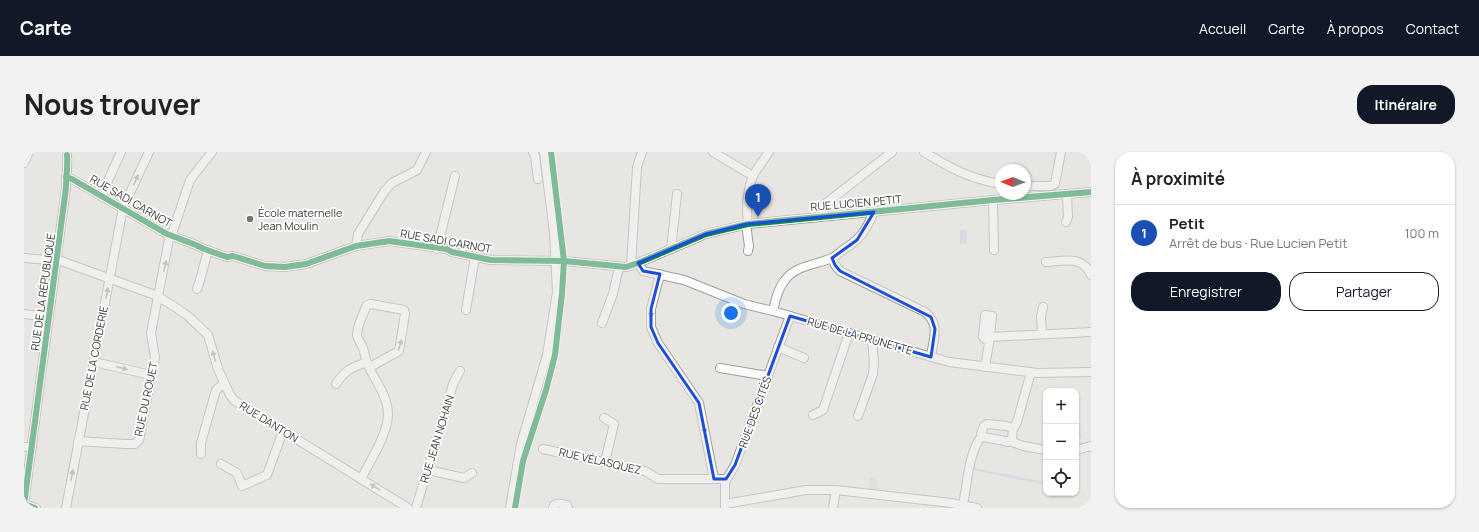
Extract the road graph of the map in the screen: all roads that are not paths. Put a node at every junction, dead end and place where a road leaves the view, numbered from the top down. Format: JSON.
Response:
{"nodes":[{"id":1,"x":29,"y":152,"type":"edge"},
{"id":2,"x":121,"y":152,"type":"edge"},
{"id":3,"x":149,"y":152,"type":"edge"},
{"id":4,"x":212,"y":152,"type":"edge"},
{"id":5,"x":426,"y":152,"type":"edge"},
{"id":6,"x":533,"y":152,"type":"edge"},
{"id":7,"x":544,"y":152,"type":"edge"},
{"id":8,"x":642,"y":152,"type":"edge"},
{"id":9,"x":713,"y":152,"type":"edge"},
{"id":10,"x":769,"y":152,"type":"edge"},
{"id":11,"x":892,"y":152,"type":"edge"},
{"id":12,"x":1061,"y":152,"type":"edge"},
{"id":13,"x":928,"y":153,"type":"edge"},
{"id":14,"x":67,"y":154,"type":"edge"},
{"id":15,"x":24,"y":163,"type":"edge"},
{"id":16,"x":455,"y":176,"type":"dead end"},
{"id":17,"x":753,"y":176,"type":"junction"},
{"id":18,"x":66,"y":177,"type":"junction"},
{"id":19,"x":538,"y":179,"type":"dead end"},
{"id":20,"x":995,"y":183,"type":"edge"},
{"id":21,"x":1031,"y":186,"type":"edge"},
{"id":22,"x":1091,"y":192,"type":"edge"},
{"id":23,"x":677,"y":194,"type":"dead end"},
{"id":24,"x":1068,"y":194,"type":"junction"},
{"id":25,"x":1031,"y":195,"type":"edge"},
{"id":26,"x":101,"y":196,"type":"junction"},
{"id":27,"x":993,"y":200,"type":"joint"},
{"id":28,"x":123,"y":208,"type":"junction"},
{"id":29,"x":874,"y":212,"type":"junction"},
{"id":30,"x":821,"y":217,"type":"junction"},
{"id":31,"x":1066,"y":222,"type":"dead end"},
{"id":32,"x":747,"y":224,"type":"junction"},
{"id":33,"x":171,"y":236,"type":"junction"},
{"id":34,"x":356,"y":246,"type":"junction"},
{"id":35,"x":437,"y":249,"type":"junction"},
{"id":36,"x":671,"y":249,"type":"junction"},
{"id":37,"x":994,"y":250,"type":"dead end"},
{"id":38,"x":208,"y":251,"type":"junction"},
{"id":39,"x":748,"y":251,"type":"dead end"},
{"id":40,"x":475,"y":257,"type":"junction"},
{"id":41,"x":24,"y":258,"type":"edge"},
{"id":42,"x":832,"y":258,"type":"junction"},
{"id":43,"x":58,"y":260,"type":"junction"},
{"id":44,"x":556,"y":261,"type":"junction"},
{"id":45,"x":1046,"y":262,"type":"dead end"},
{"id":46,"x":634,"y":265,"type":"junction"},
{"id":47,"x":619,"y":267,"type":"junction"},
{"id":48,"x":660,"y":274,"type":"junction"},
{"id":49,"x":1091,"y":275,"type":"edge"},
{"id":50,"x":110,"y":279,"type":"junction"},
{"id":51,"x":197,"y":289,"type":"dead end"},
{"id":52,"x":158,"y":297,"type":"junction"},
{"id":53,"x":1043,"y":307,"type":"dead end"},
{"id":54,"x":466,"y":310,"type":"dead end"},
{"id":55,"x":773,"y":311,"type":"junction"},
{"id":56,"x":24,"y":314,"type":"edge"},
{"id":57,"x":790,"y":316,"type":"junction"},
{"id":58,"x":49,"y":317,"type":"junction"},
{"id":59,"x":602,"y":323,"type":"dead end"},
{"id":60,"x":1091,"y":332,"type":"edge"},
{"id":61,"x":849,"y":333,"type":"junction"},
{"id":62,"x":1042,"y":334,"type":"junction"},
{"id":63,"x":872,"y":340,"type":"junction"},
{"id":64,"x":778,"y":347,"type":"junction"},
{"id":65,"x":931,"y":357,"type":"junction"},
{"id":66,"x":804,"y":358,"type":"dead end"},
{"id":67,"x":94,"y":362,"type":"junction"},
{"id":68,"x":368,"y":365,"type":"junction"},
{"id":69,"x":985,"y":367,"type":"junction"},
{"id":70,"x":720,"y":368,"type":"dead end"},
{"id":71,"x":460,"y":371,"type":"dead end"},
{"id":72,"x":1031,"y":372,"type":"junction"},
{"id":73,"x":1091,"y":372,"type":"edge"},
{"id":74,"x":151,"y":375,"type":"junction"},
{"id":75,"x":768,"y":376,"type":"junction"},
{"id":76,"x":224,"y":382,"type":"junction"},
{"id":77,"x":336,"y":384,"type":"dead end"},
{"id":78,"x":813,"y":415,"type":"dead end"},
{"id":79,"x":858,"y":416,"type":"dead end"},
{"id":80,"x":604,"y":418,"type":"dead end"},
{"id":81,"x":1013,"y":429,"type":"junction"},
{"id":82,"x":283,"y":431,"type":"junction"},
{"id":83,"x":982,"y":436,"type":"junction"},
{"id":84,"x":78,"y":441,"type":"junction"},
{"id":85,"x":1010,"y":441,"type":"junction"},
{"id":86,"x":1091,"y":446,"type":"edge"},
{"id":87,"x":28,"y":447,"type":"edge"},
{"id":88,"x":544,"y":449,"type":"dead end"},
{"id":89,"x":1043,"y":449,"type":"edge"},
{"id":90,"x":1079,"y":449,"type":"edge"},
{"id":91,"x":200,"y":454,"type":"dead end"},
{"id":92,"x":605,"y":462,"type":"junction"},
{"id":93,"x":221,"y":464,"type":"dead end"},
{"id":94,"x":428,"y":470,"type":"junction"},
{"id":95,"x":472,"y":473,"type":"dead end"},
{"id":96,"x":360,"y":479,"type":"junction"},
{"id":97,"x":714,"y":479,"type":"junction"},
{"id":98,"x":726,"y":479,"type":"junction"},
{"id":99,"x":836,"y":490,"type":"junction"},
{"id":100,"x":24,"y":504,"type":"edge"},
{"id":101,"x":725,"y":506,"type":"edge"},
{"id":102,"x":963,"y":506,"type":"edge"},
{"id":103,"x":36,"y":508,"type":"edge"},
{"id":104,"x":66,"y":508,"type":"edge"},
{"id":105,"x":408,"y":508,"type":"edge"},
{"id":106,"x":416,"y":508,"type":"edge"},
{"id":107,"x":510,"y":508,"type":"edge"},
{"id":108,"x":553,"y":508,"type":"edge"},
{"id":109,"x":568,"y":508,"type":"edge"},
{"id":110,"x":833,"y":508,"type":"edge"},
{"id":111,"x":977,"y":508,"type":"edge"}],
"edges":[{"from":1,"to":15,"type":"street"},
{"from":2,"to":26,"type":"street"},
{"from":28,"to":3,"type":"street","name":"RUE DE LA CORDERIE","one_way":true},
{"from":4,"to":33,"type":"street","name":"RUE DU ROUET"},
{"from":5,"to":34,"type":"street"},
{"from":6,"to":19,"type":"street"},
{"from":7,"to":44,"type":"street"},
{"from":8,"to":46,"type":"street"},
{"from":9,"to":17,"type":"street"},
{"from":10,"to":17,"type":"street"},
{"from":11,"to":30,"type":"street"},
{"from":12,"to":21,"type":"street"},
{"from":13,"to":20,"type":"street"},
{"from":14,"to":18,"type":"street","name":"RUE DE LA RÉPUBLIQUE"},
{"from":16,"to":35,"type":"street"},
{"from":17,"to":32,"type":"street"},
{"from":18,"to":26,"type":"street","name":"RUE SADI CARNOT"},
{"from":18,"to":43,"type":"street","name":"RUE DE LA RÉPUBLIQUE"},
{"from":22,"to":24,"type":"street","name":"RUE LUCIEN PETIT"},
{"from":23,"to":36,"type":"street"},
{"from":24,"to":25,"type":"street","name":"RUE LUCIEN PETIT"},
{"from":24,"to":31,"type":"street"},
{"from":26,"to":28,"type":"street","name":"RUE SADI CARNOT"},
{"from":27,"to":29,"type":"street","name":"RUE LUCIEN PETIT"},
{"from":27,"to":37,"type":"street"},
{"from":28,"to":33,"type":"street","name":"RUE SADI CARNOT"},
{"from":28,"to":50,"type":"street","name":"RUE DE LA CORDERIE"},
{"from":29,"to":30,"type":"street","name":"RUE LUCIEN PETIT"},
{"from":29,"to":42,"type":"street"},
{"from":30,"to":32,"type":"street","name":"RUE LUCIEN PETIT"},
{"from":32,"to":36,"type":"street","name":"RUE LUCIEN PETIT"},
{"from":32,"to":39,"type":"street"},
{"from":33,"to":38,"type":"street","name":"RUE SADI CARNOT"},
{"from":52,"to":33,"type":"street","name":"RUE DU ROUET","one_way":true},
{"from":34,"to":35,"type":"street","name":"RUE SADI CARNOT"},
{"from":34,"to":38,"type":"street","name":"RUE SADI CARNOT"},
{"from":35,"to":40,"type":"street","name":"RUE SADI CARNOT"},
{"from":36,"to":46,"type":"street","name":"RUE LUCIEN PETIT"},
{"from":38,"to":51,"type":"street"},
{"from":40,"to":44,"type":"street","name":"RUE SADI CARNOT"},
{"from":40,"to":54,"type":"street"},
{"from":41,"to":43,"type":"street","name":"RUE DANTON"},
{"from":42,"to":55,"type":"street"},
{"from":42,"to":65,"type":"street"},
{"from":43,"to":50,"type":"street","name":"RUE DANTON"},
{"from":43,"to":58,"type":"street","name":"RUE DE LA RÉPUBLIQUE"},
{"from":44,"to":47,"type":"street","name":"RUE SADI CARNOT"},
{"from":44,"to":107,"type":"street"},
{"from":45,"to":49,"type":"street"},
{"from":46,"to":47,"type":"street","name":"RUE SADI CARNOT"},
{"from":46,"to":48,"type":"street","name":"RUE DE LA PRUNETTE"},
{"from":47,"to":59,"type":"street"},
{"from":48,"to":55,"type":"street","name":"RUE DE LA PRUNETTE"},
{"from":48,"to":97,"type":"street","one_way":true},
{"from":50,"to":52,"type":"street","name":"RUE DANTON"},
{"from":67,"to":50,"type":"street","name":"RUE DE LA CORDERIE","one_way":true},
{"from":52,"to":74,"type":"street","name":"RUE DU ROUET"},
{"from":76,"to":52,"type":"street","name":"RUE DANTON","one_way":true},
{"from":53,"to":62,"type":"street"},
{"from":55,"to":57,"type":"street","name":"RUE DE LA PRUNETTE"},
{"from":56,"to":58,"type":"street"},
{"from":57,"to":61,"type":"street","name":"RUE DE LA PRUNETTE"},
{"from":57,"to":64,"type":"street","name":"RUE DES CITÉS"},
{"from":58,"to":87,"type":"street","name":"RUE DE LA RÉPUBLIQUE"},
{"from":60,"to":62,"type":"street"},
{"from":61,"to":63,"type":"street","name":"RUE DE LA PRUNETTE"},
{"from":61,"to":78,"type":"street"},
{"from":62,"to":69,"type":"street"},
{"from":63,"to":65,"type":"street","name":"RUE DE LA PRUNETTE"},
{"from":63,"to":79,"type":"street"},
{"from":64,"to":66,"type":"street"},
{"from":64,"to":75,"type":"street","name":"RUE DES CITÉS"},
{"from":65,"to":69,"type":"street","name":"RUE DE LA PRUNETTE"},
{"from":67,"to":74,"type":"street","one_way":true},
{"from":67,"to":84,"type":"street","name":"RUE DE LA CORDERIE"},
{"from":68,"to":68,"type":"street","one_way":true},
{"from":68,"to":77,"type":"street"},
{"from":68,"to":96,"type":"street"},
{"from":69,"to":72,"type":"street","name":"RUE DE LA PRUNETTE"},
{"from":70,"to":75,"type":"street"},
{"from":71,"to":94,"type":"street","name":"RUE JEAN NOHAIN"},
{"from":72,"to":73,"type":"street","name":"RUE DE LA PRUNETTE"},
{"from":72,"to":81,"type":"street"},
{"from":74,"to":84,"type":"street","name":"RUE DU ROUET"},
{"from":75,"to":98,"type":"street","name":"RUE DES CITÉS"},
{"from":76,"to":82,"type":"street","name":"RUE DANTON"},
{"from":76,"to":91,"type":"street"},
{"from":80,"to":92,"type":"street"},
{"from":81,"to":83,"type":"street"},
{"from":81,"to":85,"type":"street"},
{"from":82,"to":93,"type":"street"},
{"from":82,"to":96,"type":"street","name":"RUE DANTON"},
{"from":83,"to":85,"type":"street"},
{"from":83,"to":102,"type":"street"},
{"from":104,"to":84,"type":"street","name":"RUE DE LA CORDERIE","one_way":true},
{"from":85,"to":89,"type":"street"},
{"from":86,"to":90,"type":"street"},
{"from":87,"to":100,"type":"street","name":"RUE DE LA RÉPUBLIQUE"},
{"from":88,"to":92,"type":"street","name":"RUE VÉLASQUEZ"},
{"from":92,"to":97,"type":"street","name":"RUE VÉLASQUEZ"},
{"from":94,"to":95,"type":"street"},
{"from":94,"to":106,"type":"street","name":"RUE JEAN NOHAIN"},
{"from":105,"to":96,"type":"street","name":"RUE DANTON","one_way":true},
{"from":97,"to":98,"type":"street","name":"RUE VÉLASQUEZ"},
{"from":98,"to":101,"type":"street","name":"RUE DES CITÉS"},
{"from":99,"to":101,"type":"street"},
{"from":99,"to":102,"type":"street"},
{"from":99,"to":110,"type":"street"},
{"from":100,"to":103,"type":"street"},
{"from":102,"to":111,"type":"street"},
{"from":108,"to":109,"type":"street"}]}
